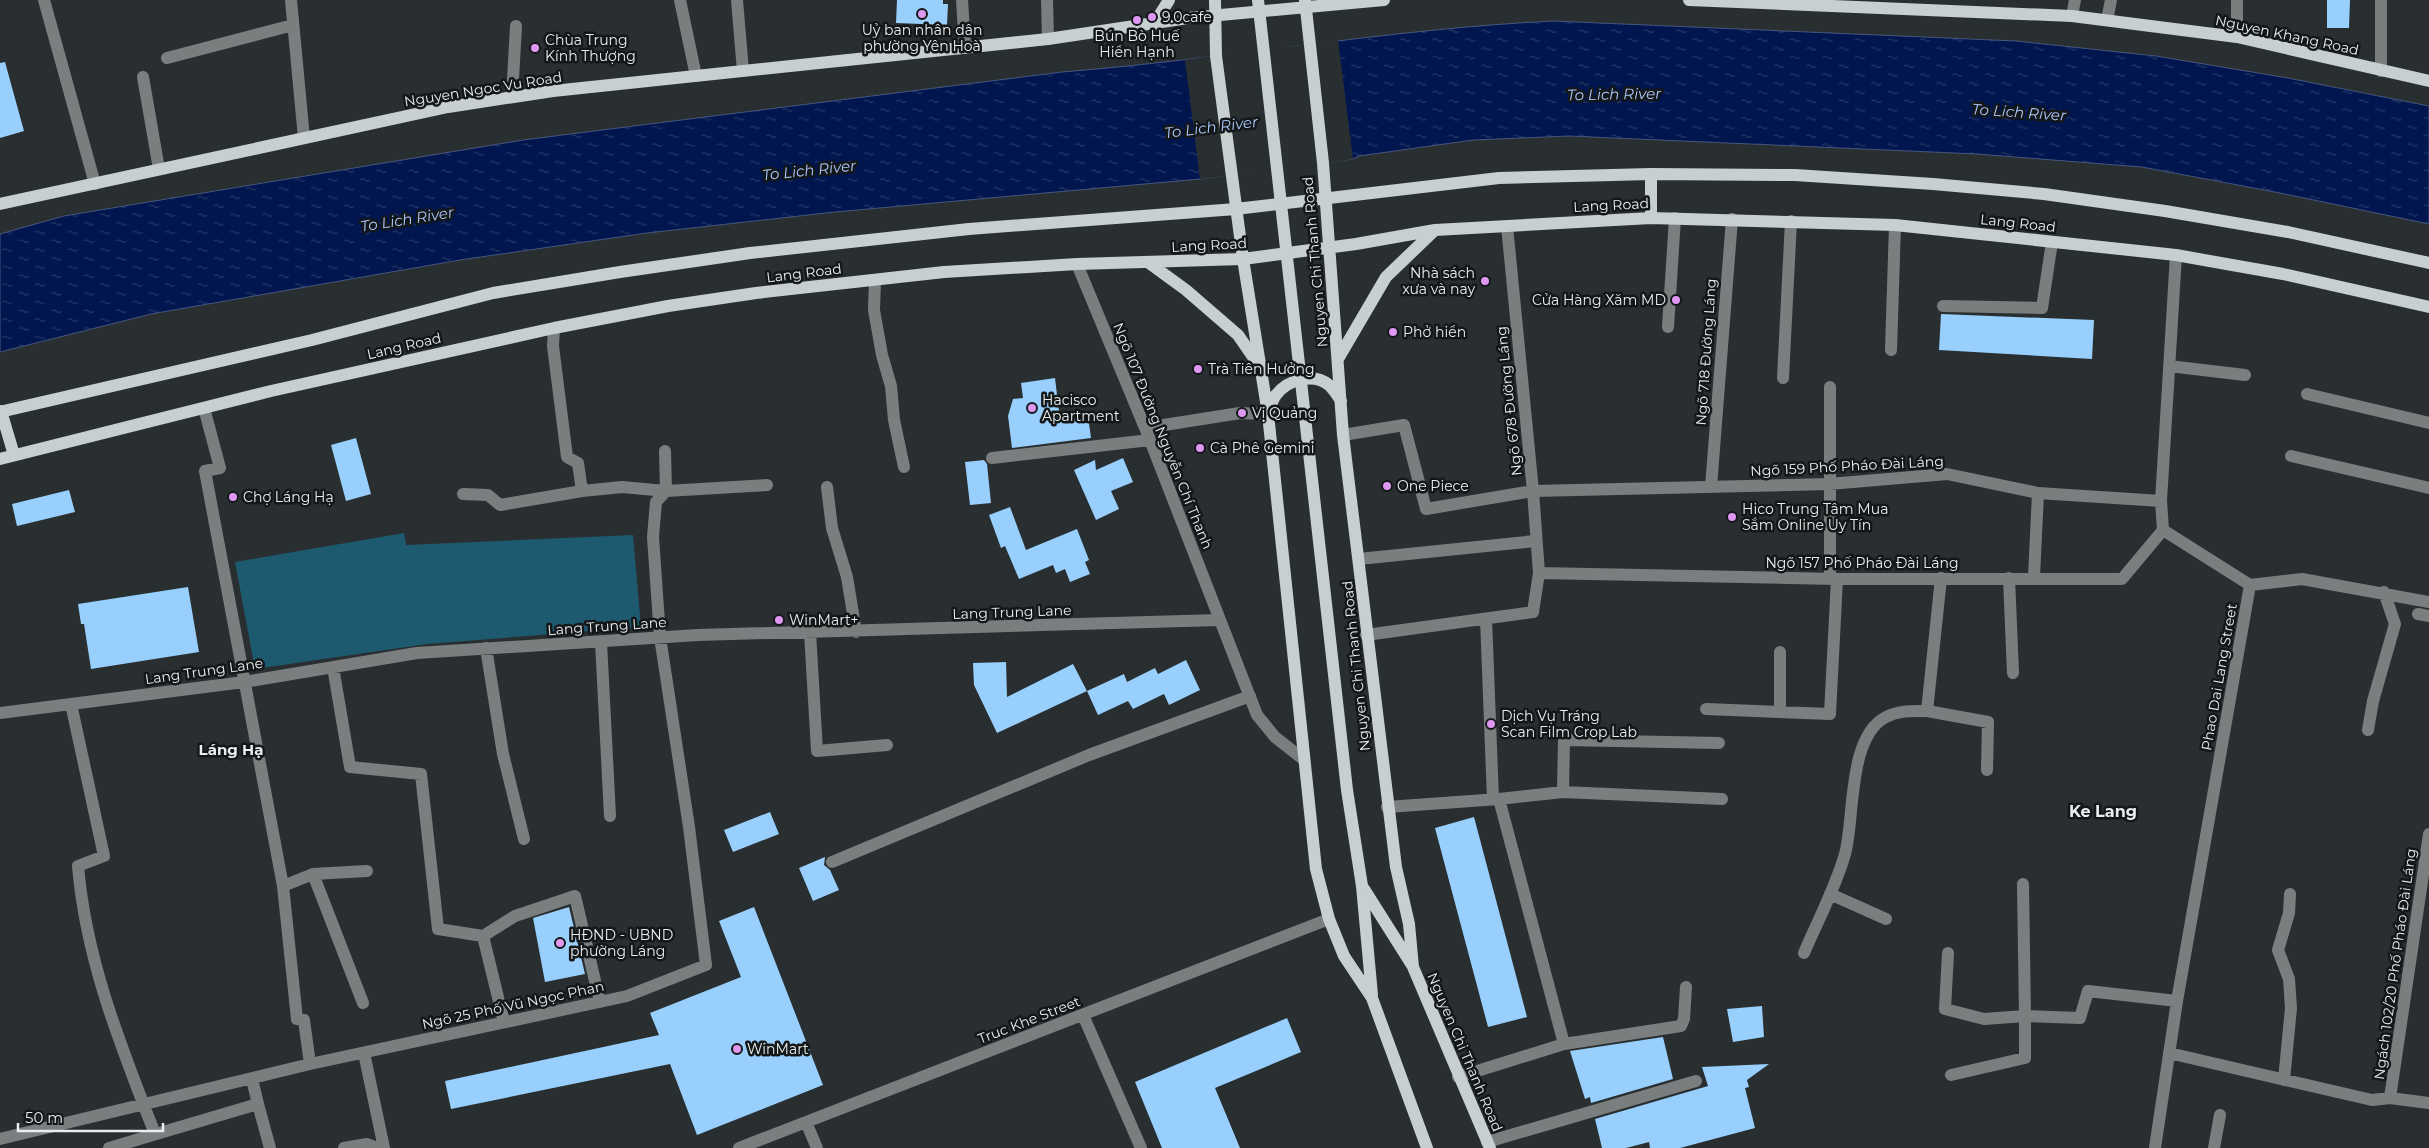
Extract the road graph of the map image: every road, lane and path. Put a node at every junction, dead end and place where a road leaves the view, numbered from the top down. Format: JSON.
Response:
{"nodes":[{"id":1,"x":44,"y":0,"type":"edge"},
{"id":2,"x":291,"y":0,"type":"edge"},
{"id":3,"x":680,"y":0,"type":"edge"},
{"id":4,"x":737,"y":0,"type":"edge"},
{"id":5,"x":962,"y":0,"type":"edge"},
{"id":6,"x":1047,"y":0,"type":"edge"},
{"id":7,"x":1169,"y":0,"type":"edge"},
{"id":8,"x":1215,"y":0,"type":"edge"},
{"id":9,"x":1258,"y":0,"type":"edge"},
{"id":10,"x":1384,"y":0,"type":"edge"},
{"id":11,"x":1689,"y":0,"type":"edge"},
{"id":12,"x":2075,"y":0,"type":"edge"},
{"id":13,"x":2111,"y":0,"type":"edge"},
{"id":14,"x":2238,"y":0,"type":"edge"},
{"id":15,"x":2382,"y":0,"type":"edge"},
{"id":16,"x":1367,"y":1,"type":"edge"},
{"id":17,"x":1305,"y":4,"type":"edge"},
{"id":18,"x":1216,"y":16,"type":"junction"},
{"id":19,"x":2072,"y":16,"type":"junction"},
{"id":20,"x":2106,"y":20,"type":"junction"},
{"id":21,"x":1154,"y":24,"type":"junction"},
{"id":22,"x":293,"y":25,"type":"junction"},
{"id":23,"x":516,"y":26,"type":"dead end"},
{"id":24,"x":2237,"y":37,"type":"junction"},
{"id":25,"x":1048,"y":39,"type":"junction"},
{"id":26,"x":965,"y":48,"type":"junction"},
{"id":27,"x":168,"y":58,"type":"dead end"},
{"id":28,"x":743,"y":71,"type":"junction"},
{"id":29,"x":2381,"y":71,"type":"junction"},
{"id":30,"x":696,"y":76,"type":"junction"},
{"id":31,"x":143,"y":77,"type":"dead end"},
{"id":32,"x":2429,"y":81,"type":"edge"},
{"id":33,"x":512,"y":97,"type":"junction"},
{"id":34,"x":304,"y":138,"type":"junction"},
{"id":35,"x":159,"y":169,"type":"junction"},
{"id":36,"x":1651,"y":174,"type":"junction"},
{"id":37,"x":95,"y":184,"type":"junction"},
{"id":38,"x":1325,"y":199,"type":"junction"},
{"id":39,"x":0,"y":204,"type":"edge"},
{"id":40,"x":1236,"y":209,"type":"junction"},
{"id":41,"x":1651,"y":218,"type":"junction"},
{"id":42,"x":1675,"y":218,"type":"junction"},
{"id":43,"x":1732,"y":219,"type":"junction"},
{"id":44,"x":1791,"y":221,"type":"junction"},
{"id":45,"x":1895,"y":225,"type":"junction"},
{"id":46,"x":1507,"y":226,"type":"junction"},
{"id":47,"x":1435,"y":230,"type":"junction"},
{"id":48,"x":2052,"y":242,"type":"junction"},
{"id":49,"x":1329,"y":247,"type":"junction"},
{"id":50,"x":2176,"y":256,"type":"junction"},
{"id":51,"x":1243,"y":259,"type":"junction"},
{"id":52,"x":1149,"y":263,"type":"junction"},
{"id":53,"x":2429,"y":263,"type":"edge"},
{"id":54,"x":1077,"y":264,"type":"junction"},
{"id":55,"x":875,"y":280,"type":"junction"},
{"id":56,"x":1943,"y":306,"type":"dead end"},
{"id":57,"x":2429,"y":307,"type":"edge"},
{"id":58,"x":1668,"y":326,"type":"dead end"},
{"id":59,"x":554,"y":328,"type":"junction"},
{"id":60,"x":1891,"y":350,"type":"dead end"},
{"id":61,"x":1338,"y":359,"type":"junction"},
{"id":62,"x":2170,"y":366,"type":"junction"},
{"id":63,"x":1260,"y":367,"type":"junction"},
{"id":64,"x":2245,"y":375,"type":"dead end"},
{"id":65,"x":1783,"y":378,"type":"dead end"},
{"id":66,"x":1830,"y":387,"type":"dead end"},
{"id":67,"x":2307,"y":394,"type":"dead end"},
{"id":68,"x":1342,"y":401,"type":"junction"},
{"id":69,"x":204,"y":408,"type":"junction"},
{"id":70,"x":0,"y":411,"type":"edge"},
{"id":71,"x":1268,"y":414,"type":"junction"},
{"id":72,"x":2429,"y":423,"type":"edge"},
{"id":73,"x":1147,"y":434,"type":"junction"},
{"id":74,"x":1343,"y":435,"type":"junction"},
{"id":75,"x":665,"y":451,"type":"dead end"},
{"id":76,"x":14,"y":455,"type":"junction"},
{"id":77,"x":2291,"y":456,"type":"dead end"},
{"id":78,"x":992,"y":458,"type":"dead end"},
{"id":79,"x":0,"y":459,"type":"edge"},
{"id":80,"x":904,"y":467,"type":"dead end"},
{"id":81,"x":1829,"y":484,"type":"junction"},
{"id":82,"x":767,"y":485,"type":"dead end"},
{"id":83,"x":827,"y":487,"type":"dead end"},
{"id":84,"x":1711,"y":487,"type":"junction"},
{"id":85,"x":2429,"y":488,"type":"edge"},
{"id":86,"x":666,"y":490,"type":"junction"},
{"id":87,"x":582,"y":491,"type":"junction"},
{"id":88,"x":1533,"y":491,"type":"junction"},
{"id":89,"x":464,"y":494,"type":"dead end"},
{"id":90,"x":2038,"y":494,"type":"junction"},
{"id":91,"x":2161,"y":501,"type":"junction"},
{"id":92,"x":2163,"y":530,"type":"junction"},
{"id":93,"x":1535,"y":541,"type":"junction"},
{"id":94,"x":1359,"y":559,"type":"junction"},
{"id":95,"x":1539,"y":573,"type":"junction"},
{"id":96,"x":1941,"y":578,"type":"junction"},
{"id":97,"x":2009,"y":578,"type":"junction"},
{"id":98,"x":2034,"y":578,"type":"junction"},
{"id":99,"x":1834,"y":579,"type":"junction"},
{"id":100,"x":2250,"y":585,"type":"junction"},
{"id":101,"x":2384,"y":592,"type":"junction"},
{"id":102,"x":2429,"y":602,"type":"edge"},
{"id":103,"x":1486,"y":619,"type":"junction"},
{"id":104,"x":1220,"y":620,"type":"junction"},
{"id":105,"x":810,"y":632,"type":"junction"},
{"id":106,"x":856,"y":632,"type":"junction"},
{"id":107,"x":1366,"y":635,"type":"junction"},
{"id":108,"x":660,"y":637,"type":"junction"},
{"id":109,"x":601,"y":642,"type":"junction"},
{"id":110,"x":486,"y":648,"type":"junction"},
{"id":111,"x":1780,"y":652,"type":"dead end"},
{"id":112,"x":333,"y":667,"type":"junction"},
{"id":113,"x":2013,"y":673,"type":"dead end"},
{"id":114,"x":244,"y":682,"type":"junction"},
{"id":115,"x":1250,"y":696,"type":"junction"},
{"id":116,"x":71,"y":704,"type":"junction"},
{"id":117,"x":1706,"y":709,"type":"dead end"},
{"id":118,"x":1780,"y":710,"type":"junction"},
{"id":119,"x":1927,"y":711,"type":"junction"},
{"id":120,"x":0,"y":713,"type":"edge"},
{"id":121,"x":2368,"y":730,"type":"dead end"},
{"id":122,"x":1719,"y":743,"type":"dead end"},
{"id":123,"x":887,"y":745,"type":"dead end"},
{"id":124,"x":1304,"y":758,"type":"junction"},
{"id":125,"x":1986,"y":770,"type":"dead end"},
{"id":126,"x":1563,"y":792,"type":"junction"},
{"id":127,"x":1496,"y":799,"type":"junction"},
{"id":128,"x":1722,"y":799,"type":"dead end"},
{"id":129,"x":1387,"y":807,"type":"junction"},
{"id":130,"x":610,"y":816,"type":"dead end"},
{"id":131,"x":2429,"y":834,"type":"edge"},
{"id":132,"x":524,"y":839,"type":"dead end"},
{"id":133,"x":832,"y":862,"type":"dead end"},
{"id":134,"x":367,"y":871,"type":"dead end"},
{"id":135,"x":313,"y":874,"type":"junction"},
{"id":136,"x":2023,"y":884,"type":"dead end"},
{"id":137,"x":283,"y":886,"type":"junction"},
{"id":138,"x":1362,"y":886,"type":"junction"},
{"id":139,"x":1830,"y":894,"type":"junction"},
{"id":140,"x":2290,"y":894,"type":"dead end"},
{"id":141,"x":1329,"y":919,"type":"junction"},
{"id":142,"x":1886,"y":919,"type":"dead end"},
{"id":143,"x":483,"y":936,"type":"junction"},
{"id":144,"x":1804,"y":953,"type":"dead end"},
{"id":145,"x":1948,"y":953,"type":"dead end"},
{"id":146,"x":1413,"y":968,"type":"junction"},
{"id":147,"x":1686,"y":986,"type":"dead end"},
{"id":148,"x":1372,"y":998,"type":"junction"},
{"id":149,"x":2177,"y":1001,"type":"junction"},
{"id":150,"x":363,"y":1002,"type":"dead end"},
{"id":151,"x":600,"y":1002,"type":"junction"},
{"id":152,"x":1083,"y":1015,"type":"junction"},
{"id":153,"x":2025,"y":1016,"type":"junction"},
{"id":154,"x":504,"y":1022,"type":"junction"},
{"id":155,"x":1564,"y":1044,"type":"junction"},
{"id":156,"x":364,"y":1053,"type":"junction"},
{"id":157,"x":2169,"y":1053,"type":"junction"},
{"id":158,"x":310,"y":1064,"type":"junction"},
{"id":159,"x":1951,"y":1075,"type":"dead end"},
{"id":160,"x":1458,"y":1077,"type":"junction"},
{"id":161,"x":252,"y":1079,"type":"junction"},
{"id":162,"x":2284,"y":1080,"type":"junction"},
{"id":163,"x":1696,"y":1081,"type":"dead end"},
{"id":164,"x":2390,"y":1098,"type":"junction"},
{"id":165,"x":2429,"y":1103,"type":"edge"},
{"id":166,"x":258,"y":1104,"type":"junction"},
{"id":167,"x":144,"y":1105,"type":"junction"},
{"id":168,"x":2220,"y":1115,"type":"dead end"},
{"id":169,"x":806,"y":1122,"type":"junction"},
{"id":170,"x":156,"y":1134,"type":"junction"},
{"id":171,"x":0,"y":1139,"type":"edge"},
{"id":172,"x":0,"y":1144,"type":"edge"},
{"id":173,"x":1488,"y":1145,"type":"edge"},
{"id":174,"x":1,"y":1148,"type":"edge"},
{"id":175,"x":109,"y":1148,"type":"edge"},
{"id":176,"x":270,"y":1148,"type":"edge"},
{"id":177,"x":344,"y":1148,"type":"edge"},
{"id":178,"x":377,"y":1148,"type":"edge"},
{"id":179,"x":384,"y":1148,"type":"edge"},
{"id":180,"x":739,"y":1148,"type":"edge"},
{"id":181,"x":817,"y":1148,"type":"edge"},
{"id":182,"x":1141,"y":1148,"type":"edge"},
{"id":183,"x":1427,"y":1148,"type":"edge"},
{"id":184,"x":2155,"y":1148,"type":"edge"},
{"id":185,"x":2214,"y":1148,"type":"edge"}],
"edges":[{"from":1,"to":37,"type":"street"},
{"from":2,"to":22,"type":"street"},
{"from":3,"to":30,"type":"street"},
{"from":4,"to":28,"type":"street"},
{"from":5,"to":26,"type":"street"},
{"from":6,"to":25,"type":"street"},
{"from":7,"to":21,"type":"main road"},
{"from":8,"to":18,"type":"main road"},
{"from":9,"to":138,"type":"main road","bridge":true},
{"from":10,"to":16,"type":"main road"},
{"from":11,"to":19,"type":"main road","name":"Nguyen Khang Road"},
{"from":12,"to":19,"type":"street"},
{"from":13,"to":20,"type":"street"},
{"from":14,"to":24,"type":"street"},
{"from":15,"to":29,"type":"street"},
{"from":16,"to":17,"type":"main road"},
{"from":17,"to":18,"type":"main road"},
{"from":17,"to":38,"type":"main road","name":"Nguyen Chi Thanh Road"},
{"from":18,"to":21,"type":"main road","name":"Nguyen Ngoc Vu Road"},
{"from":18,"to":40,"type":"main road"},
{"from":19,"to":20,"type":"main road","name":"Nguyen Khang Road"},
{"from":20,"to":24,"type":"main road","name":"Nguyen Khang Road"},
{"from":21,"to":25,"type":"main road","name":"Nguyen Ngoc Vu Road"},
{"from":22,"to":27,"type":"street"},
{"from":22,"to":34,"type":"street"},
{"from":23,"to":33,"type":"street"},
{"from":24,"to":29,"type":"main road","name":"Nguyen Khang Road"},
{"from":25,"to":26,"type":"main road","name":"Nguyen Ngoc Vu Road"},
{"from":26,"to":28,"type":"main road","name":"Nguyen Ngoc Vu Road"},
{"from":28,"to":30,"type":"main road","name":"Nguyen Ngoc Vu Road"},
{"from":29,"to":32,"type":"main road","name":"Nguyen Khang Road"},
{"from":30,"to":33,"type":"main road","name":"Nguyen Ngoc Vu Road"},
{"from":31,"to":35,"type":"street"},
{"from":33,"to":34,"type":"main road","name":"Nguyen Ngoc Vu Road"},
{"from":34,"to":35,"type":"main road","name":"Nguyen Ngoc Vu Road"},
{"from":35,"to":37,"type":"main road","name":"Nguyen Ngoc Vu Road"},
{"from":36,"to":38,"type":"main road","name":"Lang Road"},
{"from":36,"to":41,"type":"main road"},
{"from":36,"to":53,"type":"main road","name":"Lang Road"},
{"from":37,"to":39,"type":"main road","name":"Nguyen Ngoc Vu Road"},
{"from":38,"to":40,"type":"main road","name":"Lang Road"},
{"from":38,"to":49,"type":"main road","name":"Nguyen Chi Thanh Road"},
{"from":40,"to":51,"type":"main road"},
{"from":40,"to":70,"type":"main road","name":"Lang Road"},
{"from":41,"to":42,"type":"main road","name":"Lang Road"},
{"from":41,"to":46,"type":"main road","name":"Lang Road"},
{"from":42,"to":43,"type":"main road","name":"Lang Road"},
{"from":42,"to":58,"type":"street"},
{"from":43,"to":44,"type":"main road","name":"Lang Road"},
{"from":43,"to":84,"type":"street","name":"Ngõ 718 Đường Láng"},
{"from":44,"to":45,"type":"main road","name":"Lang Road"},
{"from":44,"to":65,"type":"street"},
{"from":45,"to":48,"type":"main road","name":"Lang Road"},
{"from":45,"to":60,"type":"street"},
{"from":46,"to":47,"type":"main road","name":"Lang Road"},
{"from":46,"to":88,"type":"street","name":"Ngõ 678 Đường Láng"},
{"from":47,"to":49,"type":"main road","name":"Lang Road"},
{"from":47,"to":61,"type":"main road"},
{"from":48,"to":50,"type":"main road","name":"Lang Road"},
{"from":48,"to":56,"type":"street"},
{"from":49,"to":51,"type":"main road","name":"Lang Road"},
{"from":49,"to":61,"type":"main road","name":"Nguyen Chi Thanh Road"},
{"from":50,"to":57,"type":"main road","name":"Lang Road"},
{"from":50,"to":62,"type":"street"},
{"from":51,"to":52,"type":"main road","name":"Lang Road"},
{"from":51,"to":63,"type":"main road"},
{"from":52,"to":54,"type":"main road","name":"Lang Road"},
{"from":52,"to":63,"type":"main road"},
{"from":54,"to":55,"type":"main road","name":"Lang Road"},
{"from":54,"to":73,"type":"street","name":"Ngõ 107 Đường Nguyễn Chí Thanh"},
{"from":55,"to":59,"type":"main road","name":"Lang Road"},
{"from":55,"to":80,"type":"street"},
{"from":59,"to":69,"type":"main road","name":"Lang Road"},
{"from":59,"to":87,"type":"street"},
{"from":61,"to":68,"type":"main road","name":"Nguyen Chi Thanh Road"},
{"from":62,"to":64,"type":"street"},
{"from":62,"to":91,"type":"street"},
{"from":63,"to":71,"type":"main road"},
{"from":66,"to":81,"type":"street"},
{"from":67,"to":72,"type":"street"},
{"from":68,"to":71,"type":"main road"},
{"from":68,"to":74,"type":"main road","name":"Nguyen Chi Thanh Road"},
{"from":69,"to":76,"type":"main road","name":"Lang Road"},
{"from":69,"to":114,"type":"street"},
{"from":70,"to":76,"type":"main road"},
{"from":71,"to":73,"type":"street"},
{"from":71,"to":124,"type":"main road"},
{"from":73,"to":78,"type":"street"},
{"from":73,"to":104,"type":"street","name":"Ngõ 107 Đường Nguyễn Chí Thanh"},
{"from":74,"to":88,"type":"street","name":"Ngõ 159 Phố Pháo Đài Láng"},
{"from":74,"to":94,"type":"main road","name":"Nguyen Chi Thanh Road"},
{"from":75,"to":86,"type":"street"},
{"from":76,"to":79,"type":"main road","name":"Lang Road"},
{"from":77,"to":85,"type":"street"},
{"from":81,"to":84,"type":"street","name":"Ngõ 159 Phố Pháo Đài Láng"},
{"from":81,"to":90,"type":"street","name":"Ngõ 159 Phố Pháo Đài Láng"},
{"from":81,"to":99,"type":"street"},
{"from":82,"to":86,"type":"street"},
{"from":83,"to":106,"type":"street"},
{"from":84,"to":88,"type":"street","name":"Ngõ 159 Phố Pháo Đài Láng"},
{"from":86,"to":87,"type":"street"},
{"from":86,"to":108,"type":"street"},
{"from":87,"to":89,"type":"street"},
{"from":88,"to":93,"type":"street","name":"Ngõ 678 Đường Láng"},
{"from":90,"to":91,"type":"street","name":"Ngõ 159 Phố Pháo Đài Láng"},
{"from":90,"to":98,"type":"street"},
{"from":91,"to":92,"type":"street"},
{"from":92,"to":98,"type":"street","name":"Ngõ 157 Phố Pháo Đài Láng"},
{"from":92,"to":100,"type":"street"},
{"from":93,"to":94,"type":"street"},
{"from":93,"to":95,"type":"street","name":"Ngõ 678 Đường Láng"},
{"from":94,"to":107,"type":"main road","name":"Nguyen Chi Thanh Road"},
{"from":95,"to":99,"type":"street","name":"Ngõ 157 Phố Pháo Đài Láng"},
{"from":95,"to":103,"type":"street","name":"Ngõ 678 Đường Láng"},
{"from":96,"to":97,"type":"street","name":"Ngõ 157 Phố Pháo Đài Láng"},
{"from":96,"to":99,"type":"street","name":"Ngõ 157 Phố Pháo Đài Láng"},
{"from":96,"to":119,"type":"street"},
{"from":97,"to":98,"type":"street","name":"Ngõ 157 Phố Pháo Đài Láng"},
{"from":97,"to":113,"type":"street"},
{"from":99,"to":118,"type":"street"},
{"from":100,"to":101,"type":"street"},
{"from":100,"to":149,"type":"street","name":"Phao Dai Lang Street"},
{"from":101,"to":102,"type":"street"},
{"from":101,"to":121,"type":"street"},
{"from":103,"to":107,"type":"street"},
{"from":103,"to":127,"type":"street"},
{"from":104,"to":106,"type":"street","name":"Lang Trung Lane"},
{"from":104,"to":115,"type":"street","name":"Ngõ 107 Đường Nguyễn Chí Thanh"},
{"from":105,"to":106,"type":"street","name":"Lang Trung Lane"},
{"from":105,"to":108,"type":"street","name":"Lang Trung Lane"},
{"from":105,"to":123,"type":"street"},
{"from":107,"to":129,"type":"main road","name":"Nguyen Chi Thanh Road"},
{"from":108,"to":109,"type":"street","name":"Lang Trung Lane"},
{"from":108,"to":151,"type":"street","name":"Ngõ 25 Phố Vũ Ngọc Phan"},
{"from":109,"to":110,"type":"street","name":"Lang Trung Lane"},
{"from":109,"to":130,"type":"street"},
{"from":110,"to":112,"type":"street","name":"Lang Trung Lane"},
{"from":110,"to":132,"type":"street"},
{"from":111,"to":118,"type":"street"},
{"from":112,"to":114,"type":"street","name":"Lang Trung Lane"},
{"from":112,"to":143,"type":"street"},
{"from":114,"to":116,"type":"street","name":"Lang Trung Lane"},
{"from":114,"to":137,"type":"street"},
{"from":115,"to":124,"type":"street","name":"Ngõ 107 Đường Nguyễn Chí Thanh"},
{"from":115,"to":133,"type":"street"},
{"from":116,"to":120,"type":"street","name":"Lang Trung Lane"},
{"from":116,"to":167,"type":"street"},
{"from":117,"to":118,"type":"street"},
{"from":119,"to":125,"type":"street"},
{"from":119,"to":139,"type":"street"},
{"from":122,"to":126,"type":"street"},
{"from":124,"to":141,"type":"main road"},
{"from":126,"to":127,"type":"street"},
{"from":126,"to":128,"type":"street"},
{"from":127,"to":129,"type":"street"},
{"from":127,"to":155,"type":"street"},
{"from":129,"to":146,"type":"main road","name":"Nguyen Chi Thanh Road"},
{"from":131,"to":164,"type":"street","name":"Ngách 102/20 Phố Pháo Đài Láng"},
{"from":134,"to":135,"type":"street"},
{"from":135,"to":137,"type":"street"},
{"from":135,"to":150,"type":"street"},
{"from":136,"to":153,"type":"street"},
{"from":137,"to":158,"type":"street"},
{"from":138,"to":146,"type":"main road"},
{"from":138,"to":148,"type":"main road"},
{"from":139,"to":142,"type":"street"},
{"from":139,"to":144,"type":"street"},
{"from":140,"to":162,"type":"street"},
{"from":141,"to":148,"type":"main road"},
{"from":141,"to":152,"type":"street","name":"Truc Khe Street"},
{"from":143,"to":151,"type":"street"},
{"from":143,"to":154,"type":"street"},
{"from":145,"to":153,"type":"street"},
{"from":146,"to":160,"type":"main road","name":"Nguyen Chi Thanh Road"},
{"from":147,"to":155,"type":"street"},
{"from":148,"to":183,"type":"main road"},
{"from":149,"to":153,"type":"street"},
{"from":149,"to":157,"type":"street","name":"Phao Dai Lang Street"},
{"from":151,"to":154,"type":"street","name":"Ngõ 25 Phố Vũ Ngọc Phan"},
{"from":152,"to":169,"type":"street","name":"Truc Khe Street"},
{"from":152,"to":182,"type":"street"},
{"from":153,"to":159,"type":"street"},
{"from":154,"to":156,"type":"street","name":"Ngõ 25 Phố Vũ Ngọc Phan"},
{"from":155,"to":160,"type":"street"},
{"from":156,"to":158,"type":"street","name":"Ngõ 25 Phố Vũ Ngọc Phan"},
{"from":156,"to":179,"type":"street"},
{"from":157,"to":162,"type":"street"},
{"from":157,"to":184,"type":"street","name":"Phao Dai Lang Street"},
{"from":158,"to":161,"type":"street","name":"Ngõ 25 Phố Vũ Ngọc Phan"},
{"from":160,"to":173,"type":"main road","name":"Nguyen Chi Thanh Road"},
{"from":161,"to":166,"type":"street"},
{"from":161,"to":167,"type":"street","name":"Ngõ 25 Phố Vũ Ngọc Phan"},
{"from":162,"to":164,"type":"street"},
{"from":163,"to":173,"type":"street"},
{"from":164,"to":165,"type":"street"},
{"from":166,"to":170,"type":"street"},
{"from":166,"to":176,"type":"street"},
{"from":167,"to":170,"type":"street"},
{"from":167,"to":171,"type":"street","name":"Ngõ 25 Phố Vũ Ngọc Phan"},
{"from":168,"to":185,"type":"street"},
{"from":169,"to":180,"type":"street","name":"Truc Khe Street"},
{"from":169,"to":181,"type":"street"},
{"from":170,"to":175,"type":"street"},
{"from":172,"to":174,"type":"street"},
{"from":177,"to":178,"type":"street"}]}
